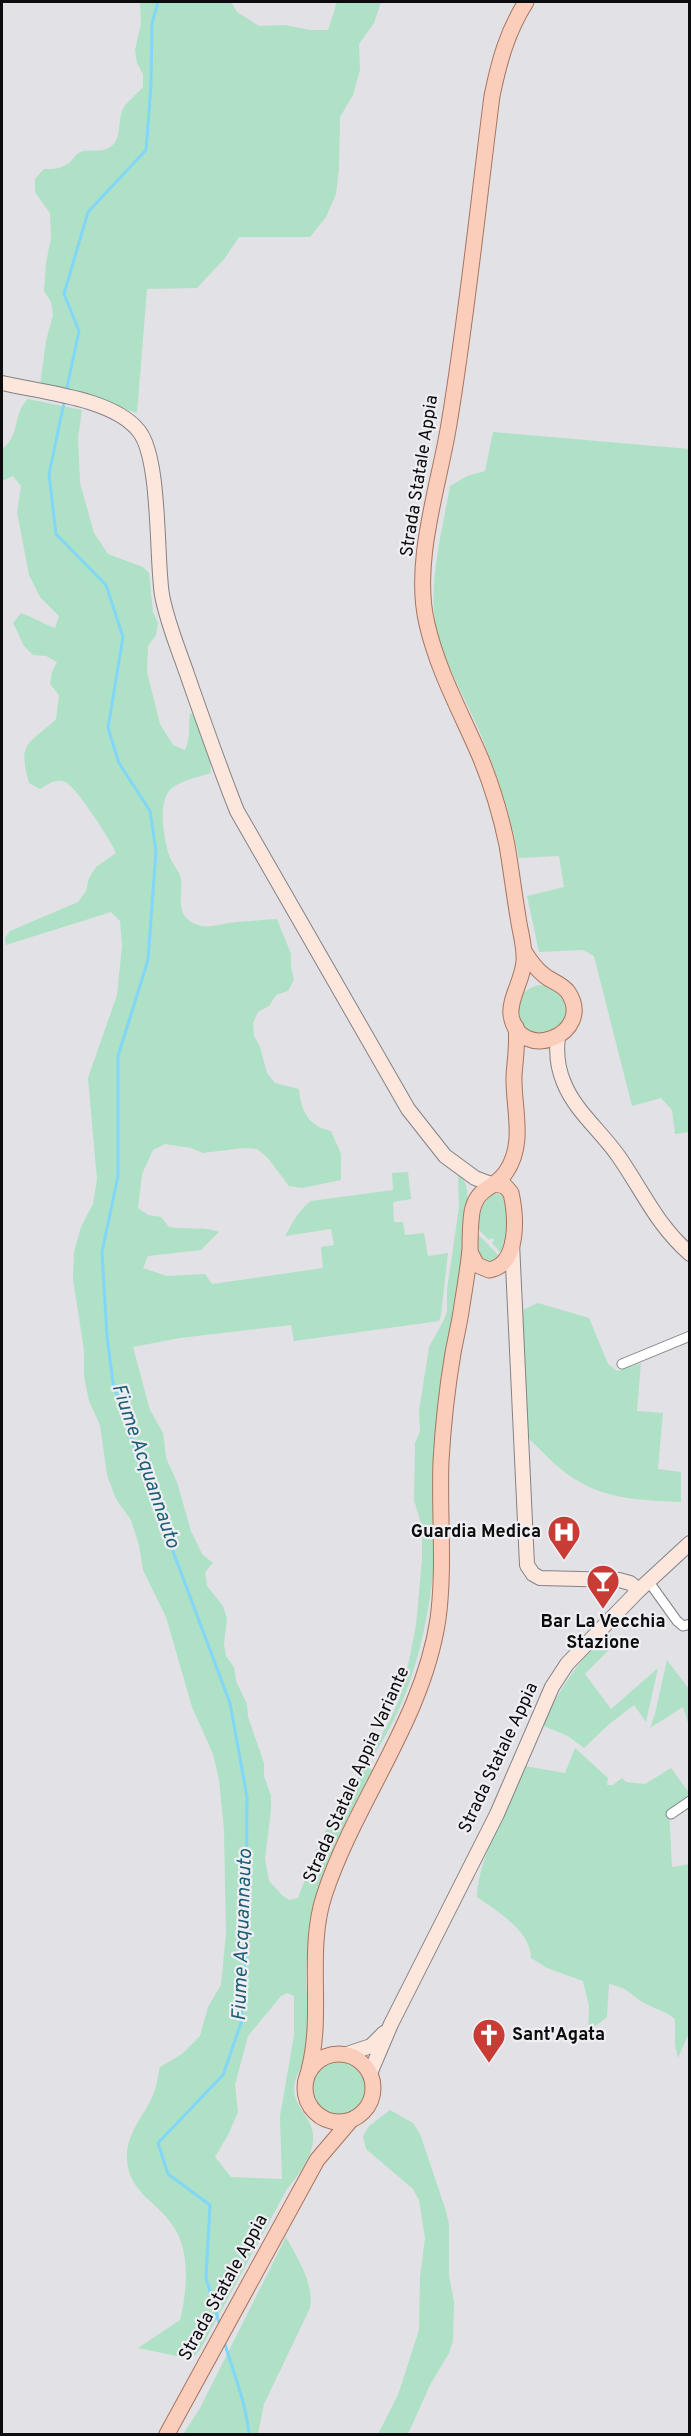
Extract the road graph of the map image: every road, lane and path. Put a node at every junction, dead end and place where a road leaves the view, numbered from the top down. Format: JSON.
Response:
{"nodes":[{"id":1,"x":526,"y":2,"type":"edge"},
{"id":2,"x":2,"y":383,"type":"edge"},
{"id":3,"x":524,"y":951,"type":"junction"},
{"id":4,"x":552,"y":980,"type":"junction"},
{"id":5,"x":517,"y":991,"type":"junction"},
{"id":6,"x":516,"y":1027,"type":"junction"},
{"id":7,"x":558,"y":1037,"type":"junction"},
{"id":8,"x":540,"y":1041,"type":"junction"},
{"id":9,"x":517,"y":1058,"type":"junction"},
{"id":10,"x":560,"y":1067,"type":"junction"},
{"id":11,"x":515,"y":1144,"type":"junction"},
{"id":12,"x":467,"y":1173,"type":"junction"},
{"id":13,"x":493,"y":1184,"type":"junction"},
{"id":14,"x":513,"y":1202,"type":"junction"},
{"id":15,"x":472,"y":1211,"type":"junction"},
{"id":16,"x":512,"y":1243,"type":"junction"},
{"id":17,"x":470,"y":1252,"type":"junction"},
{"id":18,"x":690,"y":1254,"type":"edge"},
{"id":19,"x":489,"y":1269,"type":"junction"},
{"id":20,"x":513,"y":1282,"type":"junction"},
{"id":21,"x":462,"y":1308,"type":"junction"},
{"id":22,"x":690,"y":1336,"type":"edge"},
{"id":23,"x":622,"y":1364,"type":"dead end"},
{"id":24,"x":690,"y":1543,"type":"edge"},
{"id":25,"x":644,"y":1586,"type":"junction"},
{"id":26,"x":690,"y":1624,"type":"edge"},
{"id":27,"x":690,"y":1801,"type":"edge"},
{"id":28,"x":671,"y":1814,"type":"dead end"},
{"id":29,"x":315,"y":2009,"type":"junction"},
{"id":30,"x":391,"y":2024,"type":"junction"},
{"id":31,"x":343,"y":2054,"type":"junction"},
{"id":32,"x":309,"y":2070,"type":"junction"},
{"id":33,"x":371,"y":2076,"type":"junction"},
{"id":34,"x":318,"y":2116,"type":"junction"},
{"id":35,"x":351,"y":2120,"type":"junction"},
{"id":36,"x":317,"y":2160,"type":"junction"},
{"id":37,"x":167,"y":2434,"type":"edge"}],
"edges":[{"from":1,"to":3,"type":"main road","name":"Strada Statale Appia"},
{"from":2,"to":12,"type":"street"},
{"from":3,"to":4,"type":"main road"},
{"from":3,"to":5,"type":"main road","name":"Strada Statale Appia"},
{"from":4,"to":5,"type":"main road"},
{"from":4,"to":7,"type":"main road"},
{"from":5,"to":6,"type":"main road","name":"Strada Statale Appia"},
{"from":6,"to":8,"type":"main road"},
{"from":6,"to":9,"type":"main road","name":"Strada Statale Appia Variante"},
{"from":7,"to":8,"type":"main road"},
{"from":7,"to":10,"type":"street"},
{"from":8,"to":9,"type":"main road"},
{"from":8,"to":10,"type":"street"},
{"from":9,"to":11,"type":"main road","name":"Strada Statale Appia Variante"},
{"from":10,"to":18,"type":"street"},
{"from":11,"to":13,"type":"main road","name":"Strada Statale Appia Variante"},
{"from":11,"to":14,"type":"main road","name":"Strada Statale Appia Variante"},
{"from":12,"to":13,"type":"street"},
{"from":12,"to":15,"type":"street"},
{"from":13,"to":14,"type":"main road"},
{"from":13,"to":15,"type":"main road","name":"Strada Statale Appia Variante"},
{"from":14,"to":16,"type":"main road","name":"Strada Statale Appia Variante"},
{"from":15,"to":17,"type":"main road","name":"Strada Statale Appia Variante"},
{"from":16,"to":19,"type":"main road","name":"Strada Statale Appia Variante"},
{"from":16,"to":20,"type":"street"},
{"from":17,"to":19,"type":"main road"},
{"from":17,"to":21,"type":"main road","name":"Strada Statale Appia Variante"},
{"from":19,"to":20,"type":"street"},
{"from":19,"to":21,"type":"main road","name":"Strada Statale Appia Variante"},
{"from":20,"to":25,"type":"street"},
{"from":21,"to":29,"type":"main road","name":"Strada Statale Appia Variante"},
{"from":22,"to":23,"type":"street"},
{"from":24,"to":25,"type":"street","name":"Strada Statale Appia"},
{"from":25,"to":26,"type":"street"},
{"from":25,"to":30,"type":"street","name":"Strada Statale Appia"},
{"from":27,"to":28,"type":"street"},
{"from":29,"to":31,"type":"main road","name":"Strada Statale Appia Variante"},
{"from":29,"to":32,"type":"main road","name":"Strada Statale Appia Variante"},
{"from":30,"to":31,"type":"street","name":"Strada Statale Appia"},
{"from":30,"to":33,"type":"street","name":"Strada Statale Appia"},
{"from":31,"to":32,"type":"main road","name":"Strada Statale Appia"},
{"from":31,"to":33,"type":"main road"},
{"from":32,"to":34,"type":"main road","name":"Strada Statale Appia"},
{"from":33,"to":35,"type":"main road","name":"Strada Statale Appia"},
{"from":34,"to":35,"type":"main road"},
{"from":34,"to":36,"type":"main road","name":"Strada Statale Appia"},
{"from":35,"to":36,"type":"main road","name":"Strada Statale Appia"},
{"from":36,"to":37,"type":"main road","name":"Strada Statale Appia"}]}
